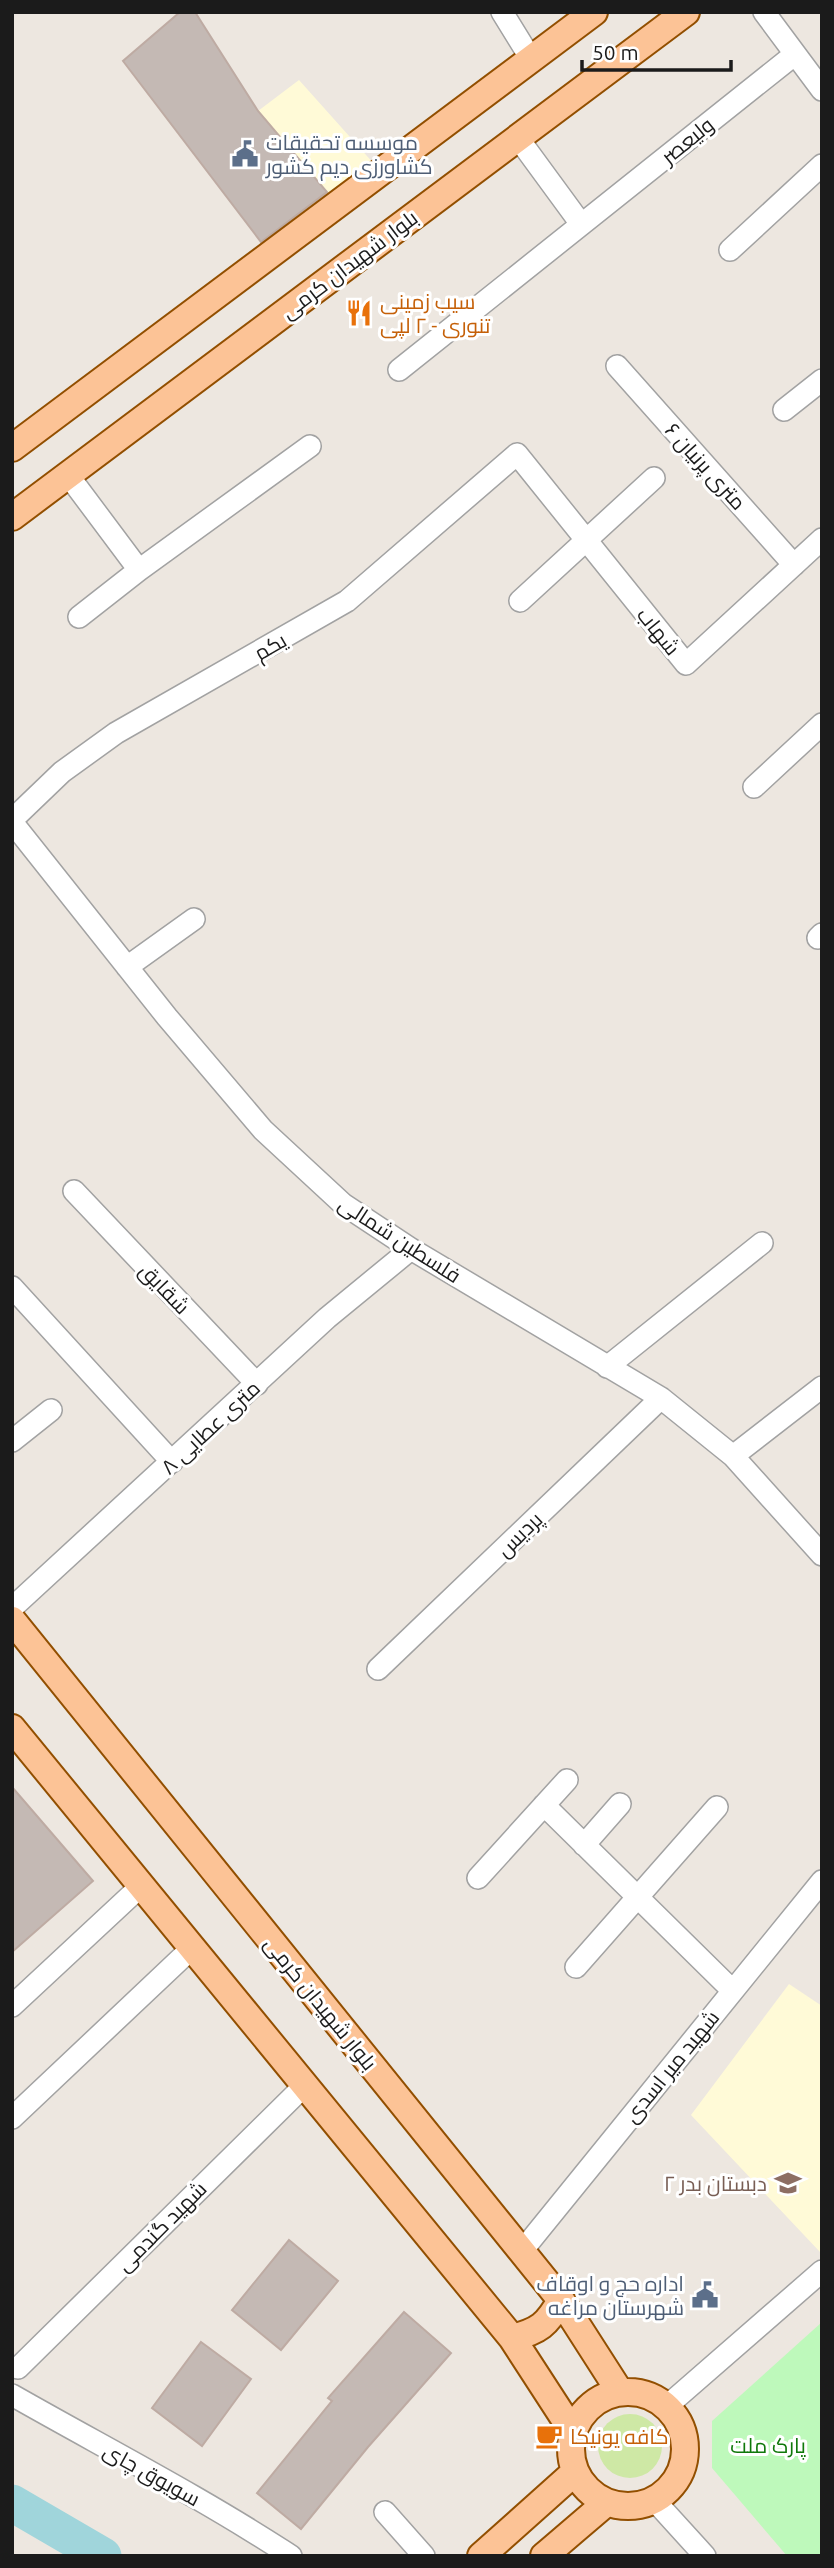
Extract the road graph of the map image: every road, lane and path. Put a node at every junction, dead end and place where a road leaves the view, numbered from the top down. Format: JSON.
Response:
{"nodes":[{"id":1,"x":502,"y":12,"type":"edge"},
{"id":2,"x":594,"y":12,"type":"edge"},
{"id":3,"x":686,"y":12,"type":"edge"},
{"id":4,"x":764,"y":12,"type":"edge"},
{"id":5,"x":794,"y":55,"type":"junction"},
{"id":6,"x":531,"y":60,"type":"junction"},
{"id":7,"x":822,"y":90,"type":"edge"},
{"id":8,"x":519,"y":138,"type":"junction"},
{"id":9,"x":822,"y":165,"type":"edge"},
{"id":10,"x":581,"y":224,"type":"junction"},
{"id":11,"x":730,"y":250,"type":"dead end"},
{"id":12,"x":617,"y":366,"type":"dead end"},
{"id":13,"x":399,"y":370,"type":"dead end"},
{"id":14,"x":822,"y":380,"type":"edge"},
{"id":15,"x":784,"y":410,"type":"dead end"},
{"id":16,"x":310,"y":446,"type":"dead end"},
{"id":17,"x":12,"y":448,"type":"edge"},
{"id":18,"x":516,"y":454,"type":"joint"},
{"id":19,"x":68,"y":475,"type":"junction"},
{"id":20,"x":654,"y":478,"type":"dead end"},
{"id":21,"x":12,"y":517,"type":"edge"},
{"id":22,"x":585,"y":539,"type":"junction"},
{"id":23,"x":822,"y":539,"type":"edge"},
{"id":24,"x":794,"y":565,"type":"junction"},
{"id":25,"x":139,"y":570,"type":"junction"},
{"id":26,"x":520,"y":601,"type":"dead end"},
{"id":27,"x":79,"y":617,"type":"dead end"},
{"id":28,"x":822,"y":724,"type":"edge"},
{"id":29,"x":754,"y":787,"type":"dead end"},
{"id":30,"x":12,"y":821,"type":"edge"},
{"id":31,"x":194,"y":919,"type":"dead end"},
{"id":32,"x":127,"y":967,"type":"junction"},
{"id":33,"x":74,"y":1191,"type":"dead end"},
{"id":34,"x":762,"y":1243,"type":"dead end"},
{"id":35,"x":411,"y":1250,"type":"junction"},
{"id":36,"x":12,"y":1287,"type":"edge"},
{"id":37,"x":607,"y":1367,"type":"junction"},
{"id":38,"x":257,"y":1384,"type":"junction"},
{"id":39,"x":822,"y":1387,"type":"edge"},
{"id":40,"x":661,"y":1398,"type":"junction"},
{"id":41,"x":51,"y":1410,"type":"dead end"},
{"id":42,"x":12,"y":1441,"type":"edge"},
{"id":43,"x":733,"y":1456,"type":"junction"},
{"id":44,"x":172,"y":1462,"type":"junction"},
{"id":45,"x":822,"y":1555,"type":"edge"},
{"id":46,"x":12,"y":1608,"type":"edge"},
{"id":47,"x":12,"y":1620,"type":"edge"},
{"id":48,"x":378,"y":1669,"type":"dead end"},
{"id":49,"x":12,"y":1728,"type":"edge"},
{"id":50,"x":567,"y":1780,"type":"dead end"},
{"id":51,"x":620,"y":1804,"type":"dead end"},
{"id":52,"x":544,"y":1805,"type":"junction"},
{"id":53,"x":718,"y":1807,"type":"dead end"},
{"id":54,"x":584,"y":1845,"type":"junction"},
{"id":55,"x":478,"y":1878,"type":"dead end"},
{"id":56,"x":141,"y":1886,"type":"junction"},
{"id":57,"x":819,"y":1889,"type":"edge"},
{"id":58,"x":638,"y":1898,"type":"junction"},
{"id":59,"x":192,"y":1948,"type":"junction"},
{"id":60,"x":576,"y":1967,"type":"dead end"},
{"id":61,"x":732,"y":1990,"type":"junction"},
{"id":62,"x":12,"y":2006,"type":"edge"},
{"id":63,"x":305,"y":2085,"type":"junction"},
{"id":64,"x":12,"y":2118,"type":"edge"},
{"id":65,"x":522,"y":2251,"type":"junction"},
{"id":66,"x":822,"y":2271,"type":"edge"},
{"id":67,"x":561,"y":2300,"type":"junction"},
{"id":68,"x":512,"y":2338,"type":"junction"},
{"id":69,"x":18,"y":2368,"type":"dead end"},
{"id":70,"x":620,"y":2392,"type":"junction"},
{"id":71,"x":12,"y":2395,"type":"edge"},
{"id":72,"x":667,"y":2406,"type":"junction"},
{"id":73,"x":573,"y":2432,"type":"junction"},
{"id":74,"x":575,"y":2472,"type":"junction"},
{"id":75,"x":654,"y":2501,"type":"junction"},
{"id":76,"x":606,"y":2503,"type":"junction"},
{"id":77,"x":385,"y":2512,"type":"dead end"},
{"id":78,"x":291,"y":2556,"type":"edge"},
{"id":79,"x":424,"y":2556,"type":"edge"},
{"id":80,"x":481,"y":2556,"type":"edge"},
{"id":81,"x":544,"y":2556,"type":"edge"},
{"id":82,"x":705,"y":2556,"type":"edge"}],
"edges":[{"from":1,"to":6,"type":"street"},
{"from":2,"to":6,"type":"main road"},
{"from":3,"to":8,"type":"main road","name":"بلوار شهیدان کرمی"},
{"from":4,"to":5,"type":"street"},
{"from":5,"to":7,"type":"street"},
{"from":5,"to":10,"type":"street","name":"ولیعصر"},
{"from":6,"to":17,"type":"main road"},
{"from":8,"to":10,"type":"street"},
{"from":8,"to":19,"type":"main road","name":"بلوار شهیدان کرمی"},
{"from":9,"to":11,"type":"street"},
{"from":10,"to":13,"type":"street","name":"ولیعصر"},
{"from":12,"to":24,"type":"street","name":"۶ متری پرنیان"},
{"from":14,"to":15,"type":"street"},
{"from":16,"to":25,"type":"street"},
{"from":18,"to":22,"type":"street","name":"شهاب"},
{"from":18,"to":30,"type":"street","name":"یکم"},
{"from":19,"to":21,"type":"main road","name":"بلوار شهیدان کرمی"},
{"from":19,"to":25,"type":"street"},
{"from":20,"to":22,"type":"street"},
{"from":22,"to":24,"type":"street","name":"شهاب"},
{"from":22,"to":26,"type":"street"},
{"from":23,"to":24,"type":"street","name":"شهاب"},
{"from":25,"to":27,"type":"street"},
{"from":28,"to":29,"type":"street"},
{"from":30,"to":32,"type":"street","name":"فلسطین شمالی"},
{"from":31,"to":32,"type":"street"},
{"from":32,"to":35,"type":"street","name":"فلسطین شمالی"},
{"from":33,"to":38,"type":"street","name":"شقایق"},
{"from":34,"to":37,"type":"street"},
{"from":35,"to":37,"type":"street","name":"فلسطین شمالی"},
{"from":35,"to":38,"type":"street","name":"۸ متری عطایی"},
{"from":36,"to":44,"type":"street"},
{"from":37,"to":40,"type":"street","name":"فلسطین شمالی"},
{"from":38,"to":44,"type":"street","name":"۸ متری عطایی"},
{"from":39,"to":43,"type":"street"},
{"from":40,"to":43,"type":"street","name":"فلسطین شمالی"},
{"from":40,"to":48,"type":"street","name":"پردیس"},
{"from":41,"to":42,"type":"street"},
{"from":43,"to":45,"type":"street","name":"فلسطین شمالی"},
{"from":44,"to":46,"type":"street","name":"۸ متری عطایی"},
{"from":47,"to":65,"type":"main road","name":"بلوار شهیدان کرمی"},
{"from":49,"to":56,"type":"main road"},
{"from":50,"to":52,"type":"street"},
{"from":51,"to":54,"type":"street"},
{"from":52,"to":54,"type":"street"},
{"from":52,"to":55,"type":"street"},
{"from":53,"to":58,"type":"street"},
{"from":54,"to":58,"type":"street"},
{"from":56,"to":59,"type":"main road"},
{"from":56,"to":62,"type":"street"},
{"from":57,"to":61,"type":"street","name":"شهید میر اسدی"},
{"from":58,"to":60,"type":"street"},
{"from":58,"to":61,"type":"street"},
{"from":59,"to":63,"type":"main road"},
{"from":59,"to":64,"type":"street"},
{"from":61,"to":65,"type":"street","name":"شهید میر اسدی"},
{"from":63,"to":68,"type":"main road"},
{"from":63,"to":69,"type":"street","name":"شهید گندمی"},
{"from":65,"to":67,"type":"main road","name":"بلوار شهیدان کرمی"},
{"from":66,"to":72,"type":"street"},
{"from":67,"to":68,"type":"main road"},
{"from":67,"to":70,"type":"main road","name":"بلوار شهیدان کرمی"},
{"from":68,"to":73,"type":"main road"},
{"from":70,"to":72,"type":"main road"},
{"from":70,"to":73,"type":"main road"},
{"from":71,"to":78,"type":"street","name":"سویوق چای"},
{"from":72,"to":75,"type":"main road"},
{"from":73,"to":74,"type":"main road"},
{"from":74,"to":76,"type":"main road"},
{"from":74,"to":80,"type":"main road"},
{"from":75,"to":76,"type":"main road"},
{"from":75,"to":82,"type":"street"},
{"from":76,"to":81,"type":"main road"},
{"from":77,"to":79,"type":"street"}]}
